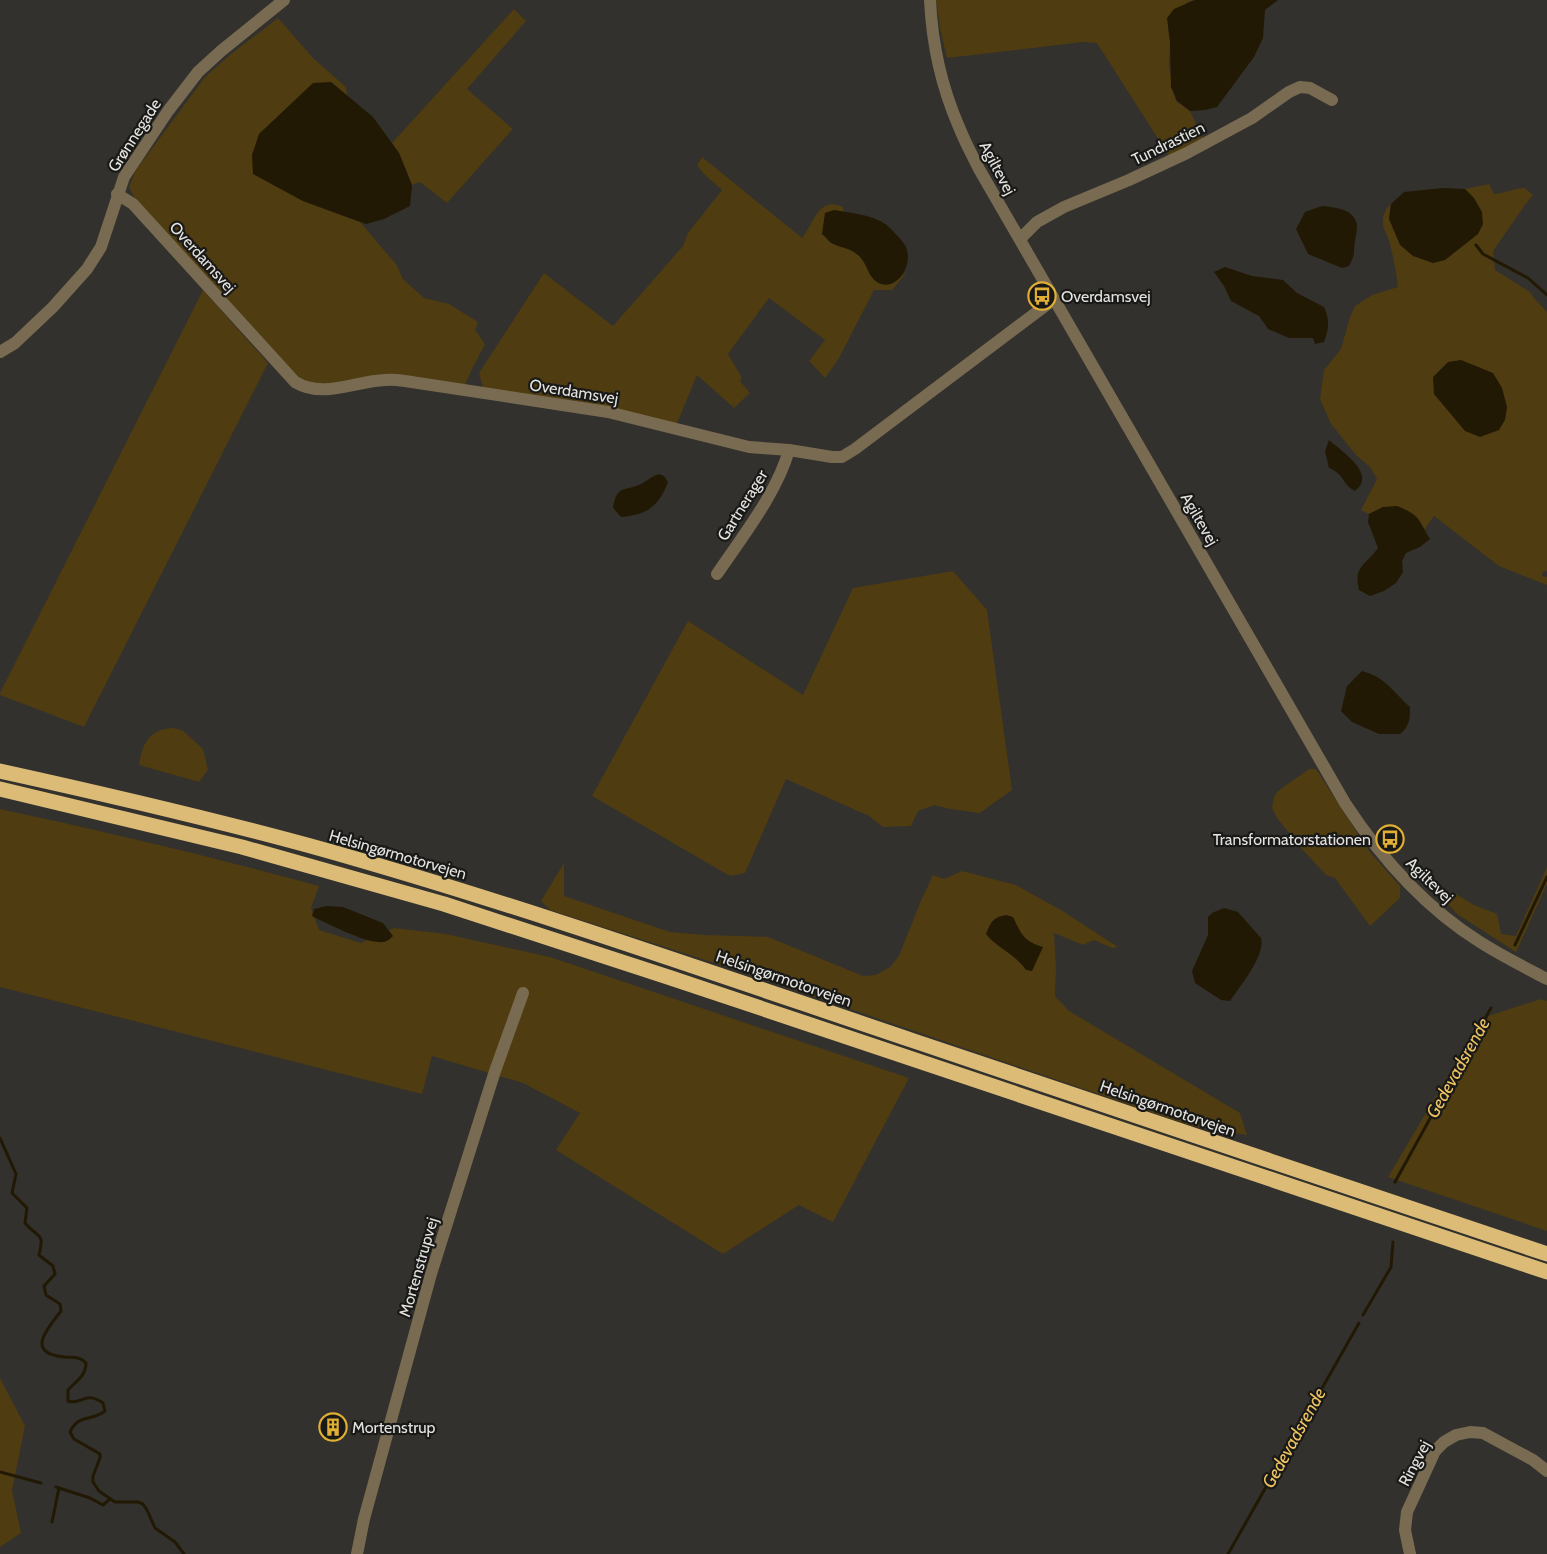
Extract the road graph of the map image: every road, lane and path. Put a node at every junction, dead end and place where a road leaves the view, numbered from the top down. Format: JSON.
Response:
{"nodes":[{"id":1,"x":284,"y":0,"type":"edge"},
{"id":2,"x":930,"y":0,"type":"edge"},
{"id":3,"x":1332,"y":100,"type":"dead end"},
{"id":4,"x":117,"y":194,"type":"junction"},
{"id":5,"x":1020,"y":239,"type":"junction"},
{"id":6,"x":1053,"y":300,"type":"junction"},
{"id":7,"x":0,"y":352,"type":"edge"},
{"id":8,"x":789,"y":450,"type":"junction"},
{"id":9,"x":717,"y":574,"type":"dead end"},
{"id":10,"x":0,"y":771,"type":"edge"},
{"id":11,"x":0,"y":789,"type":"edge"},
{"id":12,"x":1547,"y":979,"type":"edge"},
{"id":13,"x":523,"y":993,"type":"dead end"},
{"id":14,"x":1547,"y":1254,"type":"edge"},
{"id":15,"x":1547,"y":1272,"type":"edge"},
{"id":16,"x":1547,"y":1471,"type":"edge"},
{"id":17,"x":357,"y":1554,"type":"edge"},
{"id":18,"x":1410,"y":1554,"type":"edge"}],
"edges":[{"from":1,"to":4,"type":"street","name":"Grønnegade"},
{"from":2,"to":5,"type":"street","name":"Agiltevej"},
{"from":3,"to":5,"type":"street","name":"Tundrastien"},
{"from":4,"to":7,"type":"street","name":"Grønnegade"},
{"from":4,"to":8,"type":"street","name":"Overdamsvej"},
{"from":5,"to":6,"type":"street","name":"Agiltevej"},
{"from":6,"to":8,"type":"street","name":"Overdamsvej"},
{"from":6,"to":12,"type":"street","name":"Agiltevej"},
{"from":8,"to":9,"type":"street","name":"Gartnerager"},
{"from":10,"to":14,"type":"highway","name":"Helsingørmotorvejen"},
{"from":11,"to":15,"type":"highway"},
{"from":13,"to":17,"type":"street","name":"Mortenstrupvej"},
{"from":16,"to":18,"type":"street","name":"Ringvej"}]}
